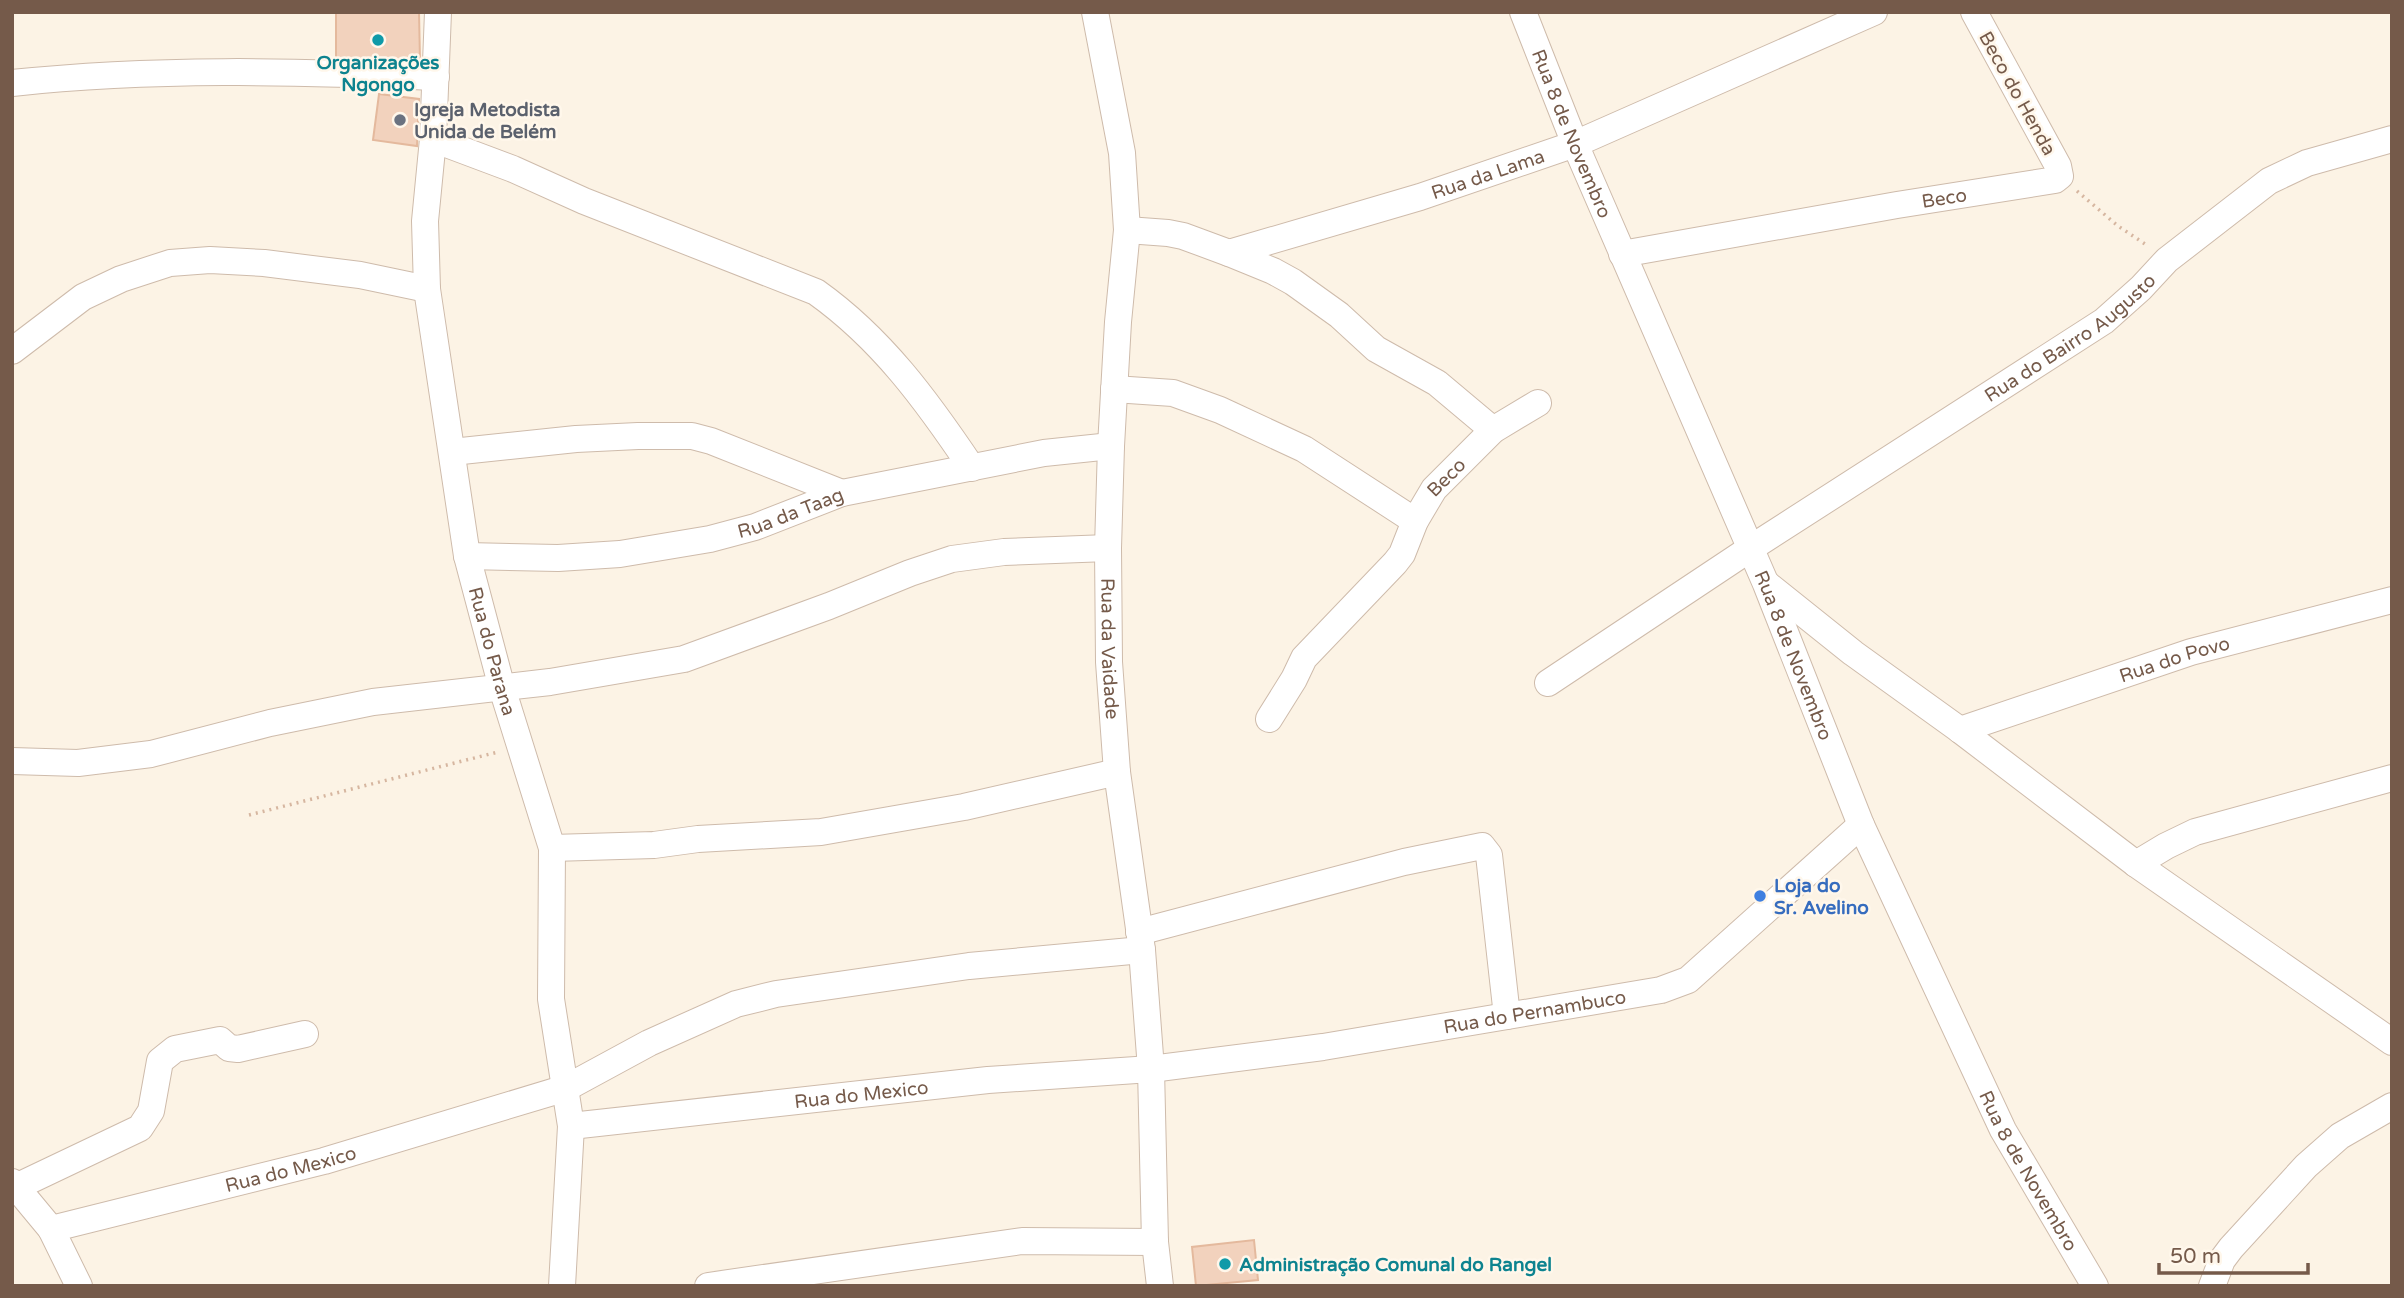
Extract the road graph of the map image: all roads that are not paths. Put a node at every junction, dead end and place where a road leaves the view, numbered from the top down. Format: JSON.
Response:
{"nodes":[{"id":1,"x":438,"y":12,"type":"edge"},
{"id":2,"x":1095,"y":12,"type":"edge"},
{"id":3,"x":1523,"y":12,"type":"edge"},
{"id":4,"x":1874,"y":12,"type":"edge"},
{"id":5,"x":1974,"y":12,"type":"edge"},
{"id":6,"x":436,"y":78,"type":"junction"},
{"id":7,"x":12,"y":83,"type":"edge"},
{"id":8,"x":433,"y":139,"type":"junction"},
{"id":9,"x":2392,"y":139,"type":"edge"},
{"id":10,"x":1575,"y":144,"type":"junction"},
{"id":11,"x":2060,"y":176,"type":"joint"},
{"id":12,"x":1127,"y":230,"type":"junction"},
{"id":13,"x":1229,"y":253,"type":"junction"},
{"id":14,"x":1622,"y":254,"type":"junction"},
{"id":15,"x":427,"y":289,"type":"junction"},
{"id":16,"x":12,"y":351,"type":"edge"},
{"id":17,"x":1114,"y":389,"type":"junction"},
{"id":18,"x":1538,"y":402,"type":"dead end"},
{"id":19,"x":1493,"y":430,"type":"junction"},
{"id":20,"x":1111,"y":446,"type":"junction"},
{"id":21,"x":452,"y":452,"type":"junction"},
{"id":22,"x":972,"y":467,"type":"junction"},
{"id":23,"x":842,"y":494,"type":"junction"},
{"id":24,"x":1415,"y":521,"type":"junction"},
{"id":25,"x":1108,"y":548,"type":"junction"},
{"id":26,"x":1752,"y":548,"type":"junction"},
{"id":27,"x":467,"y":556,"type":"junction"},
{"id":28,"x":1766,"y":584,"type":"junction"},
{"id":29,"x":2392,"y":600,"type":"edge"},
{"id":30,"x":1548,"y":683,"type":"dead end"},
{"id":31,"x":502,"y":688,"type":"junction"},
{"id":32,"x":1269,"y":719,"type":"dead end"},
{"id":33,"x":1960,"y":730,"type":"junction"},
{"id":34,"x":12,"y":761,"type":"edge"},
{"id":35,"x":1117,"y":772,"type":"junction"},
{"id":36,"x":2392,"y":778,"type":"edge"},
{"id":37,"x":1861,"y":825,"type":"junction"},
{"id":38,"x":552,"y":848,"type":"junction"},
{"id":39,"x":2136,"y":864,"type":"junction"},
{"id":40,"x":1141,"y":941,"type":"junction"},
{"id":41,"x":1507,"y":1016,"type":"junction"},
{"id":42,"x":305,"y":1034,"type":"dead end"},
{"id":43,"x":2392,"y":1042,"type":"edge"},
{"id":44,"x":1150,"y":1069,"type":"junction"},
{"id":45,"x":566,"y":1088,"type":"junction"},
{"id":46,"x":2392,"y":1106,"type":"edge"},
{"id":47,"x":571,"y":1126,"type":"junction"},
{"id":48,"x":14,"y":1184,"type":"edge"},
{"id":49,"x":51,"y":1229,"type":"junction"},
{"id":50,"x":1155,"y":1242,"type":"junction"},
{"id":51,"x":79,"y":1286,"type":"edge"},
{"id":52,"x":562,"y":1286,"type":"edge"},
{"id":53,"x":708,"y":1286,"type":"edge"},
{"id":54,"x":1160,"y":1286,"type":"edge"},
{"id":55,"x":2095,"y":1286,"type":"edge"},
{"id":56,"x":2212,"y":1286,"type":"edge"}],
"edges":[{"from":1,"to":6,"type":"street","name":"Rua do Parana"},
{"from":2,"to":12,"type":"street","name":"Rua da Vaidade"},
{"from":3,"to":10,"type":"street","name":"Rua 8 de Novembro"},
{"from":4,"to":10,"type":"street","name":"Rua da Lama"},
{"from":5,"to":11,"type":"street","name":"Beco do Henda"},
{"from":6,"to":7,"type":"street"},
{"from":6,"to":8,"type":"street","name":"Rua do Parana"},
{"from":8,"to":15,"type":"street","name":"Rua do Parana"},
{"from":8,"to":22,"type":"street"},
{"from":9,"to":26,"type":"street","name":"Rua do Bairro Augusto"},
{"from":10,"to":13,"type":"street","name":"Rua da Lama"},
{"from":10,"to":14,"type":"street","name":"Rua 8 de Novembro"},
{"from":11,"to":14,"type":"street","name":"Beco"},
{"from":12,"to":13,"type":"street"},
{"from":12,"to":17,"type":"street","name":"Rua da Vaidade"},
{"from":13,"to":19,"type":"street"},
{"from":14,"to":26,"type":"street","name":"Rua 8 de Novembro"},
{"from":15,"to":16,"type":"street"},
{"from":15,"to":21,"type":"street","name":"Rua do Parana"},
{"from":17,"to":20,"type":"street","name":"Rua da Vaidade"},
{"from":17,"to":24,"type":"street"},
{"from":18,"to":19,"type":"street","name":"Beco"},
{"from":19,"to":24,"type":"street","name":"Beco"},
{"from":20,"to":22,"type":"street","name":"Rua da Taag"},
{"from":20,"to":25,"type":"street","name":"Rua da Vaidade"},
{"from":21,"to":23,"type":"street"},
{"from":21,"to":27,"type":"street","name":"Rua do Parana"},
{"from":22,"to":23,"type":"street","name":"Rua da Taag"},
{"from":23,"to":27,"type":"street","name":"Rua da Taag"},
{"from":24,"to":32,"type":"street","name":"Beco"},
{"from":25,"to":31,"type":"street"},
{"from":25,"to":35,"type":"street","name":"Rua da Vaidade"},
{"from":26,"to":28,"type":"street","name":"Rua 8 de Novembro"},
{"from":26,"to":30,"type":"street","name":"Rua do Bairro Augusto"},
{"from":27,"to":31,"type":"street","name":"Rua do Parana"},
{"from":28,"to":33,"type":"street"},
{"from":28,"to":37,"type":"street","name":"Rua 8 de Novembro"},
{"from":29,"to":33,"type":"street","name":"Rua do Povo"},
{"from":31,"to":34,"type":"street"},
{"from":31,"to":38,"type":"street","name":"Rua do Parana"},
{"from":33,"to":39,"type":"street"},
{"from":35,"to":38,"type":"street"},
{"from":35,"to":40,"type":"street","name":"Rua da Vaidade"},
{"from":36,"to":39,"type":"street"},
{"from":37,"to":41,"type":"street","name":"Rua do Pernambuco"},
{"from":37,"to":55,"type":"street","name":"Rua 8 de Novembro"},
{"from":38,"to":45,"type":"street","name":"Rua do Parana"},
{"from":39,"to":43,"type":"street"},
{"from":40,"to":41,"type":"street","name":"Rua do Mexico"},
{"from":40,"to":44,"type":"street","name":"Rua da Vaidade"},
{"from":40,"to":45,"type":"street","name":"Rua do Mexico"},
{"from":41,"to":44,"type":"street","name":"Rua do Pernambuco"},
{"from":42,"to":48,"type":"street"},
{"from":44,"to":47,"type":"street","name":"Rua do Mexico"},
{"from":44,"to":50,"type":"street","name":"Rua da Vaidade"},
{"from":45,"to":47,"type":"street","name":"Rua do Parana"},
{"from":45,"to":49,"type":"street","name":"Rua do Mexico"},
{"from":46,"to":56,"type":"street"},
{"from":47,"to":52,"type":"street","name":"Rua do Parana"},
{"from":48,"to":49,"type":"street"},
{"from":49,"to":51,"type":"street"},
{"from":50,"to":53,"type":"street"},
{"from":50,"to":54,"type":"street","name":"Rua da Vaidade"}]}
